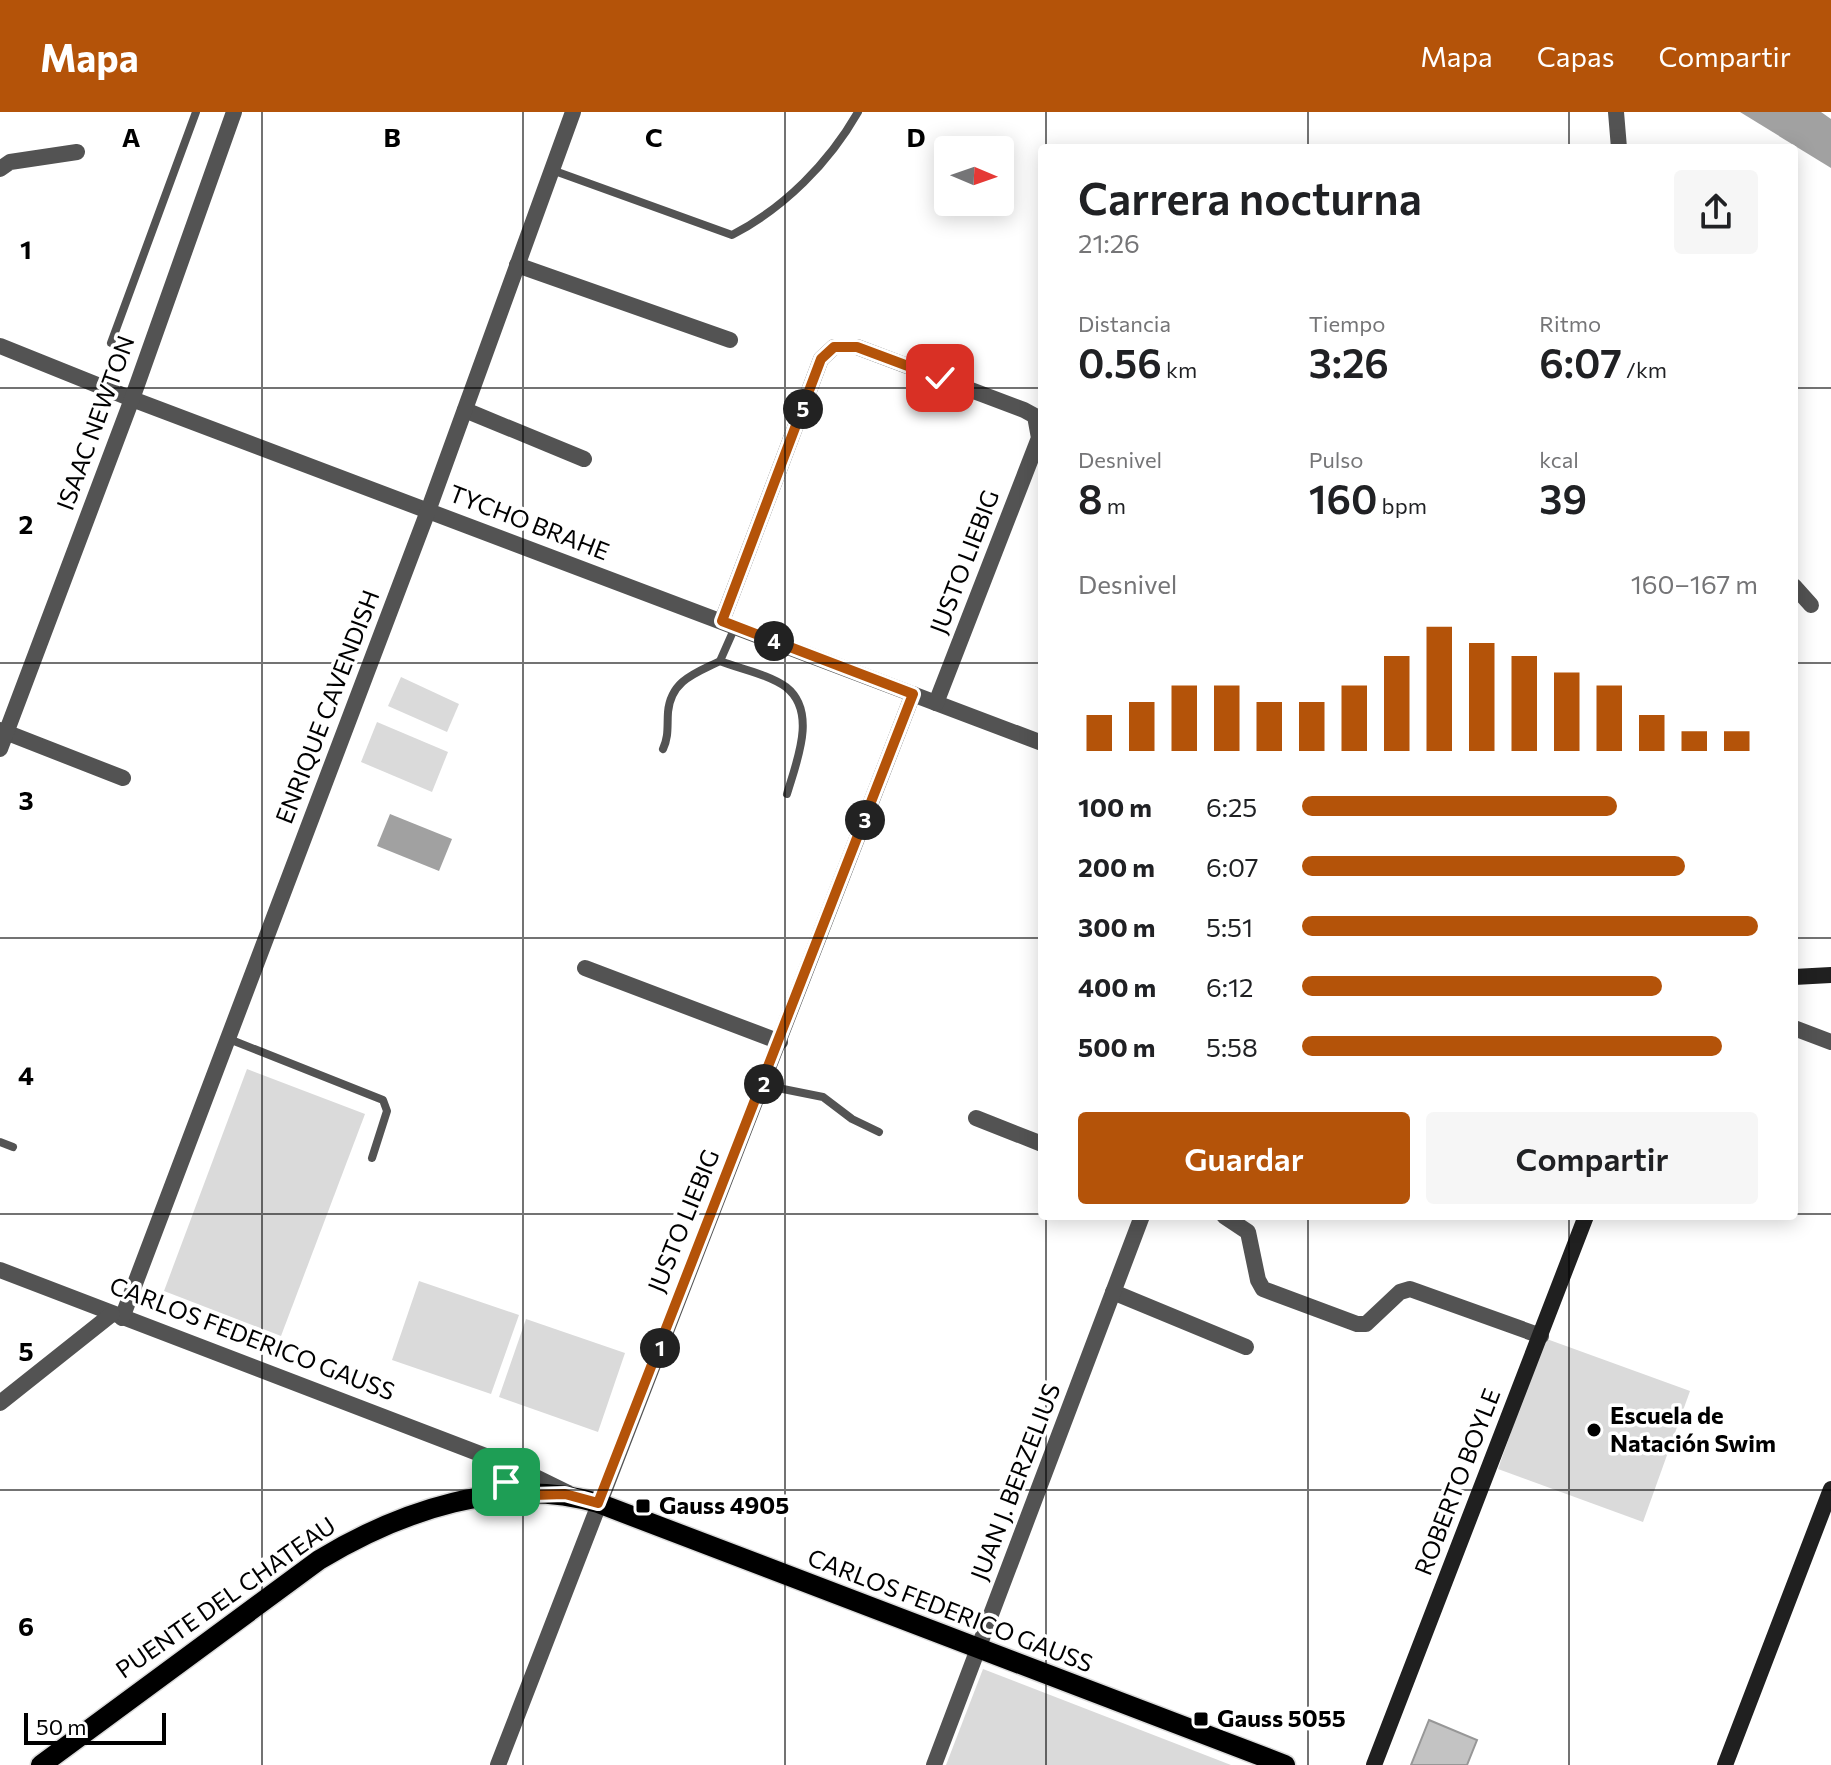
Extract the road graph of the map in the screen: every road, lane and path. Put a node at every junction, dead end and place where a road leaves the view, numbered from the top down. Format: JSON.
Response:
{"nodes":[{"id":1,"x":196,"y":112,"type":"edge"},
{"id":2,"x":234,"y":112,"type":"edge"},
{"id":3,"x":573,"y":112,"type":"edge"},
{"id":4,"x":858,"y":112,"type":"edge"},
{"id":5,"x":1616,"y":112,"type":"edge"},
{"id":6,"x":1619,"y":144,"type":"edge"},
{"id":7,"x":77,"y":152,"type":"dead end"},
{"id":8,"x":0,"y":169,"type":"edge"},
{"id":9,"x":551,"y":170,"type":"junction"},
{"id":10,"x":517,"y":265,"type":"junction"},
{"id":11,"x":730,"y":340,"type":"dead end"},
{"id":12,"x":111,"y":343,"type":"dead end"},
{"id":13,"x":0,"y":346,"type":"edge"},
{"id":14,"x":132,"y":399,"type":"junction"},
{"id":15,"x":465,"y":410,"type":"junction"},
{"id":16,"x":1038,"y":432,"type":"edge"},
{"id":17,"x":1038,"y":441,"type":"edge"},
{"id":18,"x":584,"y":459,"type":"dead end"},
{"id":19,"x":428,"y":511,"type":"junction"},
{"id":20,"x":1798,"y":590,"type":"edge"},
{"id":21,"x":1811,"y":605,"type":"dead end"},
{"id":22,"x":729,"y":624,"type":"junction"},
{"id":23,"x":720,"y":661,"type":"junction"},
{"id":24,"x":913,"y":694,"type":"junction"},
{"id":25,"x":936,"y":703,"type":"junction"},
{"id":26,"x":3,"y":731,"type":"edge"},
{"id":27,"x":1038,"y":741,"type":"edge"},
{"id":28,"x":0,"y":749,"type":"edge"},
{"id":29,"x":663,"y":749,"type":"dead end"},
{"id":30,"x":123,"y":778,"type":"dead end"},
{"id":31,"x":787,"y":794,"type":"dead end"},
{"id":32,"x":585,"y":968,"type":"dead end"},
{"id":33,"x":1831,"y":975,"type":"edge"},
{"id":34,"x":1798,"y":977,"type":"edge"},
{"id":35,"x":1798,"y":1030,"type":"edge"},
{"id":36,"x":228,"y":1038,"type":"junction"},
{"id":37,"x":780,"y":1042,"type":"junction"},
{"id":38,"x":1831,"y":1042,"type":"edge"},
{"id":39,"x":763,"y":1085,"type":"junction"},
{"id":40,"x":976,"y":1118,"type":"dead end"},
{"id":41,"x":879,"y":1132,"type":"dead end"},
{"id":42,"x":0,"y":1142,"type":"edge"},
{"id":43,"x":1038,"y":1142,"type":"edge"},
{"id":44,"x":13,"y":1147,"type":"dead end"},
{"id":45,"x":372,"y":1158,"type":"dead end"},
{"id":46,"x":1140,"y":1220,"type":"edge"},
{"id":47,"x":1230,"y":1220,"type":"edge"},
{"id":48,"x":1584,"y":1220,"type":"edge"},
{"id":49,"x":0,"y":1270,"type":"edge"},
{"id":50,"x":1113,"y":1292,"type":"junction"},
{"id":51,"x":117,"y":1316,"type":"junction"},
{"id":52,"x":1541,"y":1336,"type":"junction"},
{"id":53,"x":1246,"y":1347,"type":"dead end"},
{"id":54,"x":0,"y":1403,"type":"edge"},
{"id":55,"x":486,"y":1456,"type":"junction"},
{"id":56,"x":1831,"y":1489,"type":"edge"},
{"id":57,"x":499,"y":1496,"type":"junction"},
{"id":58,"x":574,"y":1496,"type":"junction"},
{"id":59,"x":598,"y":1503,"type":"junction"},
{"id":60,"x":977,"y":1651,"type":"junction"},
{"id":61,"x":41,"y":1765,"type":"edge"},
{"id":62,"x":498,"y":1765,"type":"edge"},
{"id":63,"x":934,"y":1765,"type":"edge"},
{"id":64,"x":1285,"y":1765,"type":"edge"},
{"id":65,"x":1374,"y":1765,"type":"edge"},
{"id":66,"x":1725,"y":1765,"type":"edge"}],
"edges":[{"from":1,"to":12,"type":"lane"},
{"from":2,"to":14,"type":"street","name":"ISAAC NEWTON"},
{"from":3,"to":9,"type":"street","name":"ENRIQUE CAVENDISH"},
{"from":4,"to":9,"type":"lane"},
{"from":5,"to":6,"type":"street"},
{"from":7,"to":8,"type":"street"},
{"from":9,"to":10,"type":"street","name":"ENRIQUE CAVENDISH"},
{"from":10,"to":11,"type":"street"},
{"from":10,"to":15,"type":"street","name":"ENRIQUE CAVENDISH"},
{"from":13,"to":14,"type":"street","name":"TYCHO BRAHE"},
{"from":14,"to":19,"type":"street","name":"TYCHO BRAHE"},
{"from":14,"to":26,"type":"street","name":"ISAAC NEWTON"},
{"from":15,"to":18,"type":"street"},
{"from":15,"to":19,"type":"street","name":"ENRIQUE CAVENDISH"},
{"from":16,"to":22,"type":"street","name":"JUSTO LIEBIG"},
{"from":17,"to":25,"type":"street","name":"JUSTO LIEBIG"},
{"from":19,"to":22,"type":"street","name":"TYCHO BRAHE"},
{"from":19,"to":36,"type":"street","name":"ENRIQUE CAVENDISH"},
{"from":20,"to":21,"type":"street"},
{"from":22,"to":23,"type":"lane"},
{"from":22,"to":24,"type":"street","name":"TYCHO BRAHE"},
{"from":23,"to":29,"type":"lane"},
{"from":23,"to":31,"type":"lane"},
{"from":24,"to":25,"type":"street","name":"TYCHO BRAHE"},
{"from":24,"to":37,"type":"street","name":"JUSTO LIEBIG"},
{"from":25,"to":27,"type":"street","name":"TYCHO BRAHE"},
{"from":26,"to":28,"type":"street","name":"ISAAC NEWTON"},
{"from":26,"to":30,"type":"street"},
{"from":32,"to":37,"type":"street"},
{"from":33,"to":34,"type":"main road"},
{"from":35,"to":38,"type":"street"},
{"from":36,"to":45,"type":"lane"},
{"from":36,"to":51,"type":"street","name":"ENRIQUE CAVENDISH"},
{"from":37,"to":39,"type":"street","name":"JUSTO LIEBIG"},
{"from":39,"to":41,"type":"lane"},
{"from":39,"to":59,"type":"street","name":"JUSTO LIEBIG"},
{"from":40,"to":43,"type":"street"},
{"from":42,"to":44,"type":"lane"},
{"from":46,"to":50,"type":"street","name":"JUAN J. BERZELIUS"},
{"from":47,"to":52,"type":"street"},
{"from":48,"to":52,"type":"main road","name":"ROBERTO BOYLE"},
{"from":49,"to":51,"type":"street","name":"CARLOS FEDERICO GAUSS"},
{"from":50,"to":53,"type":"street"},
{"from":50,"to":60,"type":"street","name":"JUAN J. BERZELIUS"},
{"from":51,"to":54,"type":"street"},
{"from":51,"to":55,"type":"street","name":"CARLOS FEDERICO GAUSS"},
{"from":52,"to":65,"type":"main road","name":"ROBERTO BOYLE"},
{"from":55,"to":57,"type":"street"},
{"from":55,"to":58,"type":"street","name":"CARLOS FEDERICO GAUSS"},
{"from":56,"to":66,"type":"main road"},
{"from":57,"to":58,"type":"main road","name":"PUENTE DEL CHATEAU"},
{"from":57,"to":61,"type":"main road","name":"PUENTE DEL CHATEAU"},
{"from":58,"to":59,"type":"main road","name":"PUENTE DEL CHATEAU"},
{"from":59,"to":60,"type":"main road","name":"CARLOS FEDERICO GAUSS"},
{"from":59,"to":62,"type":"street","name":"JUSTO LIEBIG"},
{"from":60,"to":63,"type":"street","name":"JUAN J. BERZELIUS"},
{"from":60,"to":64,"type":"main road","name":"CARLOS FEDERICO GAUSS"}]}
